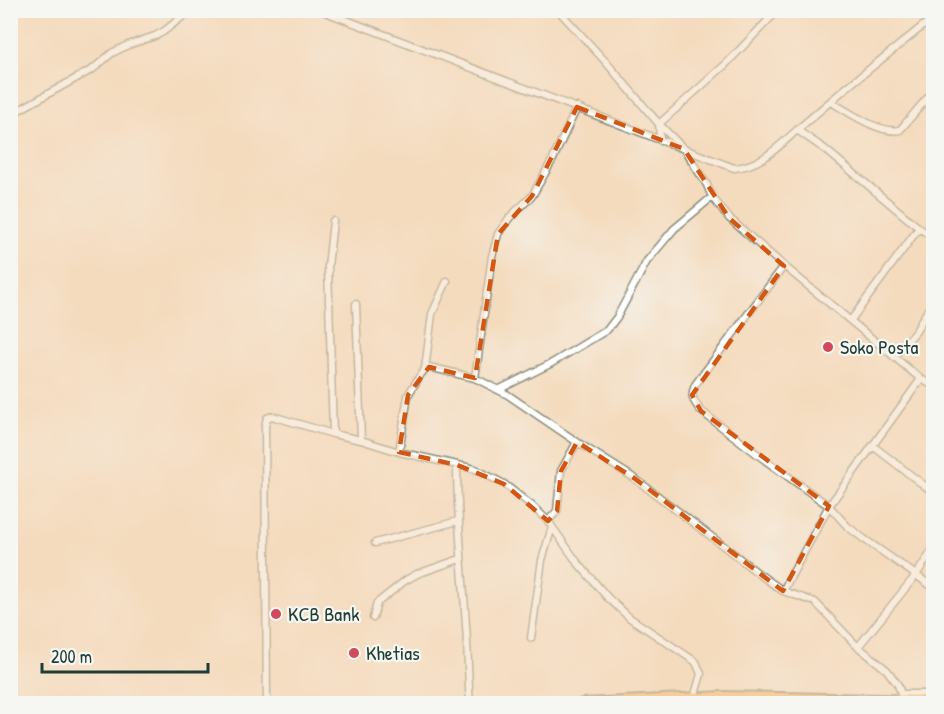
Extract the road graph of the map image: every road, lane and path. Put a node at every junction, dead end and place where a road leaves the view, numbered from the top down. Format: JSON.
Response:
{"nodes":[{"id":1,"x":191,"y":10,"type":"edge"},
{"id":2,"x":320,"y":10,"type":"edge"},
{"id":3,"x":558,"y":10,"type":"edge"},
{"id":4,"x":778,"y":10,"type":"edge"},
{"id":5,"x":933,"y":17,"type":"edge"},
{"id":6,"x":933,"y":90,"type":"edge"},
{"id":7,"x":831,"y":102,"type":"junction"},
{"id":8,"x":577,"y":107,"type":"junction"},
{"id":9,"x":10,"y":115,"type":"edge"},
{"id":10,"x":659,"y":124,"type":"junction"},
{"id":11,"x":797,"y":130,"type":"junction"},
{"id":12,"x":660,"y":139,"type":"junction"},
{"id":13,"x":684,"y":149,"type":"junction"},
{"id":14,"x":712,"y":197,"type":"junction"},
{"id":15,"x":333,"y":221,"type":"dead end"},
{"id":16,"x":919,"y":228,"type":"junction"},
{"id":17,"x":933,"y":238,"type":"edge"},
{"id":18,"x":784,"y":266,"type":"junction"},
{"id":19,"x":447,"y":281,"type":"dead end"},
{"id":20,"x":933,"y":303,"type":"edge"},
{"id":21,"x":356,"y":304,"type":"dead end"},
{"id":22,"x":851,"y":320,"type":"junction"},
{"id":23,"x":894,"y":357,"type":"junction"},
{"id":24,"x":425,"y":369,"type":"junction"},
{"id":25,"x":475,"y":378,"type":"junction"},
{"id":26,"x":921,"y":379,"type":"junction"},
{"id":27,"x":933,"y":386,"type":"edge"},
{"id":28,"x":498,"y":390,"type":"junction"},
{"id":29,"x":333,"y":434,"type":"junction"},
{"id":30,"x":361,"y":440,"type":"junction"},
{"id":31,"x":577,"y":442,"type":"junction"},
{"id":32,"x":873,"y":446,"type":"junction"},
{"id":33,"x":399,"y":452,"type":"junction"},
{"id":34,"x":457,"y":465,"type":"junction"},
{"id":35,"x":933,"y":493,"type":"edge"},
{"id":36,"x":829,"y":506,"type":"junction"},
{"id":37,"x":458,"y":521,"type":"junction"},
{"id":38,"x":550,"y":524,"type":"junction"},
{"id":39,"x":375,"y":543,"type":"dead end"},
{"id":40,"x":933,"y":548,"type":"edge"},
{"id":41,"x":460,"y":559,"type":"junction"},
{"id":42,"x":916,"y":575,"type":"junction"},
{"id":43,"x":933,"y":588,"type":"edge"},
{"id":44,"x":783,"y":591,"type":"junction"},
{"id":45,"x":373,"y":618,"type":"dead end"},
{"id":46,"x":531,"y":638,"type":"dead end"},
{"id":47,"x":858,"y":647,"type":"junction"},
{"id":48,"x":933,"y":694,"type":"edge"},
{"id":49,"x":694,"y":698,"type":"junction"},
{"id":50,"x":724,"y":700,"type":"edge"},
{"id":51,"x":933,"y":701,"type":"edge"},
{"id":52,"x":267,"y":704,"type":"edge"},
{"id":53,"x":470,"y":704,"type":"edge"},
{"id":54,"x":582,"y":704,"type":"edge"}],
"edges":[{"from":1,"to":9,"type":"street"},
{"from":2,"to":8,"type":"street"},
{"from":3,"to":10,"type":"street"},
{"from":4,"to":10,"type":"street"},
{"from":5,"to":7,"type":"street"},
{"from":6,"to":7,"type":"street"},
{"from":7,"to":11,"type":"street"},
{"from":8,"to":12,"type":"street"},
{"from":8,"to":25,"type":"street"},
{"from":10,"to":12,"type":"street"},
{"from":10,"to":13,"type":"street"},
{"from":11,"to":13,"type":"street"},
{"from":11,"to":16,"type":"street"},
{"from":12,"to":13,"type":"street"},
{"from":13,"to":14,"type":"street"},
{"from":14,"to":18,"type":"street"},
{"from":14,"to":28,"type":"street"},
{"from":15,"to":29,"type":"street"},
{"from":16,"to":17,"type":"street"},
{"from":16,"to":22,"type":"street"},
{"from":18,"to":22,"type":"street"},
{"from":18,"to":36,"type":"street"},
{"from":19,"to":24,"type":"street"},
{"from":20,"to":23,"type":"street"},
{"from":21,"to":30,"type":"street"},
{"from":22,"to":23,"type":"street"},
{"from":23,"to":26,"type":"street"},
{"from":24,"to":25,"type":"street"},
{"from":24,"to":33,"type":"street"},
{"from":25,"to":28,"type":"street"},
{"from":26,"to":27,"type":"street"},
{"from":26,"to":32,"type":"street"},
{"from":28,"to":31,"type":"street"},
{"from":29,"to":30,"type":"street"},
{"from":29,"to":52,"type":"street"},
{"from":30,"to":33,"type":"street"},
{"from":31,"to":38,"type":"street"},
{"from":31,"to":44,"type":"street"},
{"from":32,"to":35,"type":"street"},
{"from":32,"to":36,"type":"street"},
{"from":33,"to":34,"type":"street"},
{"from":34,"to":37,"type":"street"},
{"from":34,"to":38,"type":"street"},
{"from":36,"to":42,"type":"street"},
{"from":36,"to":44,"type":"street"},
{"from":37,"to":39,"type":"street"},
{"from":37,"to":41,"type":"street"},
{"from":38,"to":46,"type":"street"},
{"from":38,"to":49,"type":"street"},
{"from":40,"to":42,"type":"street"},
{"from":41,"to":45,"type":"street"},
{"from":41,"to":53,"type":"street"},
{"from":42,"to":43,"type":"street"},
{"from":42,"to":47,"type":"street"},
{"from":44,"to":47,"type":"street"},
{"from":47,"to":48,"type":"street"},
{"from":49,"to":50,"type":"highway"},
{"from":49,"to":54,"type":"highway"},
{"from":50,"to":51,"type":"highway"}]}
